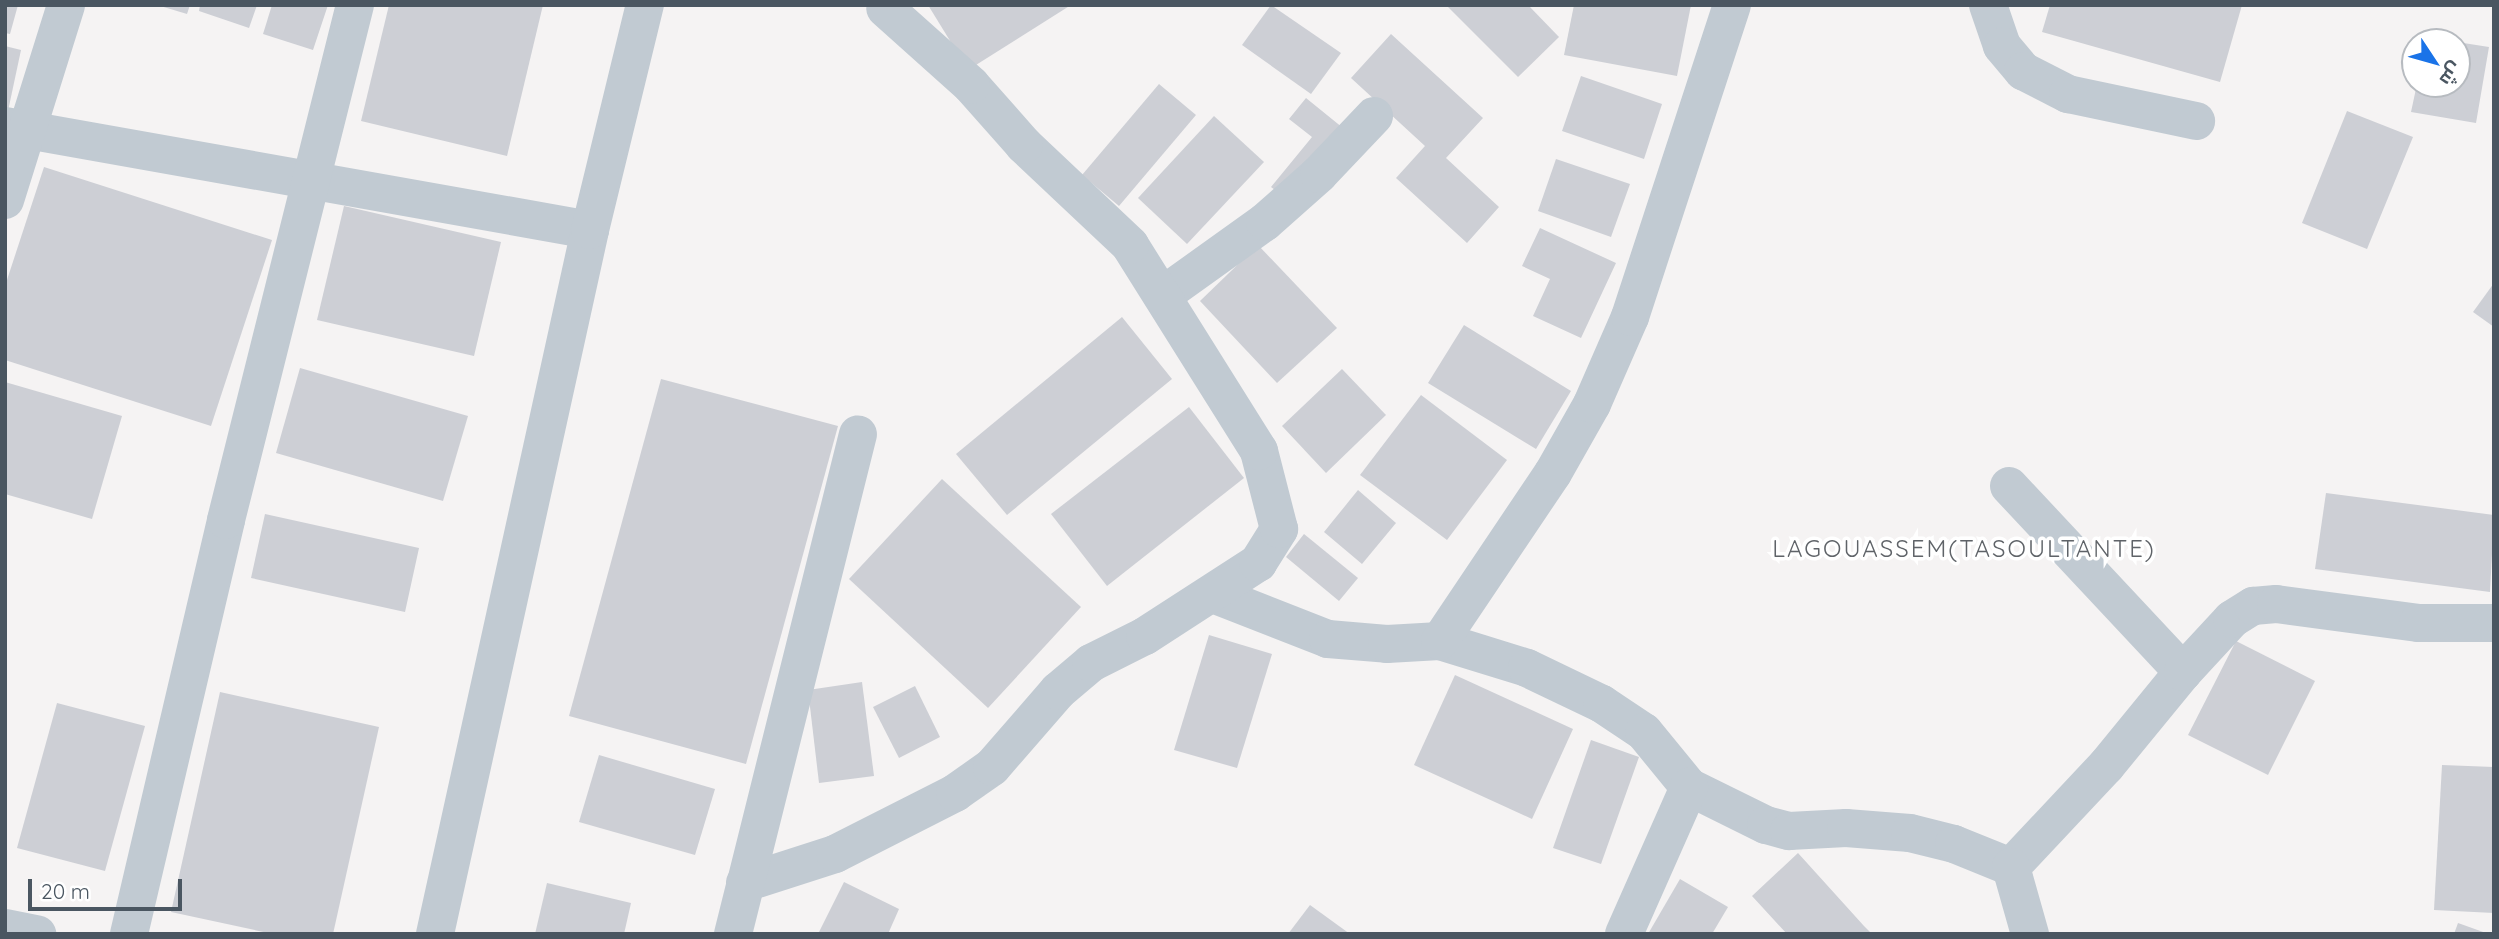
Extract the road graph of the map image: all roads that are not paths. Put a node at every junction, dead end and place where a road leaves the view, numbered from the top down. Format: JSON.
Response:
{"nodes":[{"id":1,"x":66,"y":5,"type":"edge"},
{"id":2,"x":355,"y":5,"type":"edge"},
{"id":3,"x":645,"y":5,"type":"edge"},
{"id":4,"x":1732,"y":5,"type":"edge"},
{"id":5,"x":1988,"y":5,"type":"edge"},
{"id":6,"x":885,"y":8,"type":"dead end"},
{"id":7,"x":1374,"y":116,"type":"dead end"},
{"id":8,"x":2196,"y":121,"type":"dead end"},
{"id":9,"x":18,"y":129,"type":"edge"},
{"id":10,"x":313,"y":181,"type":"junction"},
{"id":11,"x":5,"y":200,"type":"edge"},
{"id":12,"x":590,"y":230,"type":"junction"},
{"id":13,"x":1163,"y":295,"type":"junction"},
{"id":14,"x":858,"y":434,"type":"dead end"},
{"id":15,"x":2009,"y":486,"type":"dead end"},
{"id":16,"x":1213,"y":594,"type":"junction"},
{"id":17,"x":2494,"y":623,"type":"edge"},
{"id":18,"x":1440,"y":642,"type":"junction"},
{"id":19,"x":2183,"y":672,"type":"junction"},
{"id":20,"x":1689,"y":787,"type":"junction"},
{"id":21,"x":2011,"y":867,"type":"junction"},
{"id":22,"x":745,"y":883,"type":"junction"},
{"id":23,"x":5,"y":928,"type":"edge"},
{"id":24,"x":37,"y":934,"type":"edge"},
{"id":25,"x":128,"y":934,"type":"edge"},
{"id":26,"x":435,"y":934,"type":"edge"},
{"id":27,"x":733,"y":934,"type":"edge"},
{"id":28,"x":1624,"y":934,"type":"edge"},
{"id":29,"x":2029,"y":934,"type":"edge"}],
"edges":[{"from":1,"to":9,"type":"street"},
{"from":2,"to":10,"type":"street"},
{"from":3,"to":12,"type":"street"},
{"from":4,"to":18,"type":"street"},
{"from":5,"to":8,"type":"street"},
{"from":6,"to":13,"type":"street"},
{"from":7,"to":13,"type":"street"},
{"from":9,"to":10,"type":"street"},
{"from":9,"to":11,"type":"street"},
{"from":10,"to":12,"type":"street"},
{"from":10,"to":25,"type":"street"},
{"from":12,"to":26,"type":"street"},
{"from":13,"to":16,"type":"street"},
{"from":14,"to":22,"type":"street"},
{"from":15,"to":19,"type":"street"},
{"from":16,"to":18,"type":"street"},
{"from":16,"to":22,"type":"street"},
{"from":17,"to":19,"type":"street"},
{"from":18,"to":20,"type":"street"},
{"from":19,"to":21,"type":"street"},
{"from":20,"to":21,"type":"street"},
{"from":20,"to":28,"type":"street"},
{"from":21,"to":29,"type":"street"},
{"from":22,"to":27,"type":"street"},
{"from":23,"to":24,"type":"street"}]}
